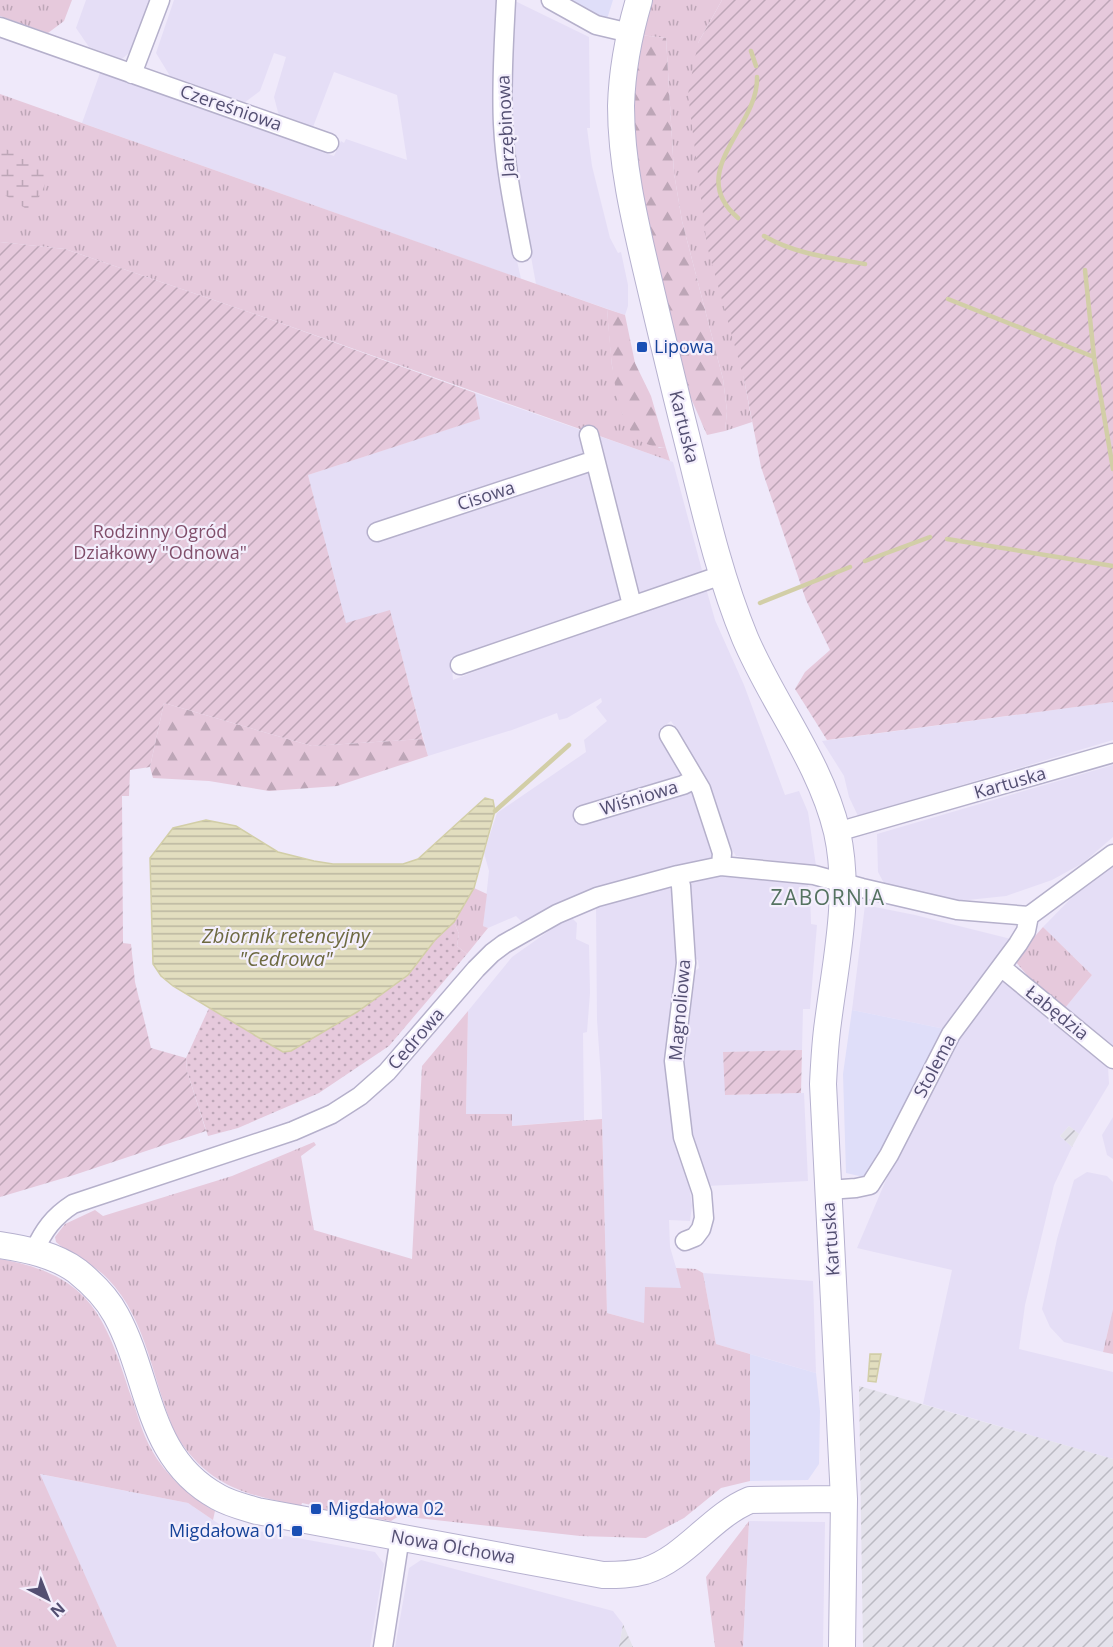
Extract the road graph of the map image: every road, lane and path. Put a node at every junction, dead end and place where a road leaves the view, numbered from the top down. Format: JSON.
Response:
{"nodes":[{"id":1,"x":160,"y":0,"type":"edge"},
{"id":2,"x":506,"y":0,"type":"edge"},
{"id":3,"x":551,"y":0,"type":"edge"},
{"id":4,"x":639,"y":0,"type":"edge"},
{"id":5,"x":0,"y":27,"type":"edge"},
{"id":6,"x":630,"y":33,"type":"junction"},
{"id":7,"x":132,"y":74,"type":"junction"},
{"id":8,"x":329,"y":143,"type":"dead end"},
{"id":9,"x":522,"y":252,"type":"dead end"},
{"id":10,"x":589,"y":435,"type":"dead end"},
{"id":11,"x":595,"y":460,"type":"junction"},
{"id":12,"x":377,"y":532,"type":"dead end"},
{"id":13,"x":722,"y":575,"type":"junction"},
{"id":14,"x":632,"y":605,"type":"junction"},
{"id":15,"x":460,"y":665,"type":"dead end"},
{"id":16,"x":669,"y":735,"type":"dead end"},
{"id":17,"x":1113,"y":753,"type":"edge"},
{"id":18,"x":695,"y":779,"type":"junction"},
{"id":19,"x":583,"y":815,"type":"dead end"},
{"id":20,"x":837,"y":832,"type":"junction"},
{"id":21,"x":1113,"y":854,"type":"edge"},
{"id":22,"x":721,"y":866,"type":"junction"},
{"id":23,"x":678,"y":875,"type":"junction"},
{"id":24,"x":843,"y":883,"type":"junction"},
{"id":25,"x":1029,"y":916,"type":"junction"},
{"id":26,"x":1001,"y":967,"type":"junction"},
{"id":27,"x":1113,"y":1059,"type":"edge"},
{"id":28,"x":828,"y":1190,"type":"junction"},
{"id":29,"x":685,"y":1241,"type":"dead end"},
{"id":30,"x":0,"y":1245,"type":"edge"},
{"id":31,"x":34,"y":1251,"type":"junction"},
{"id":32,"x":844,"y":1499,"type":"junction"},
{"id":33,"x":400,"y":1538,"type":"junction"},
{"id":34,"x":383,"y":1647,"type":"edge"},
{"id":35,"x":843,"y":1647,"type":"edge"}],
"edges":[{"from":1,"to":7,"type":"street"},
{"from":2,"to":9,"type":"street","name":"Jarzębinowa"},
{"from":3,"to":6,"type":"street"},
{"from":4,"to":6,"type":"street","name":"Kartuska"},
{"from":5,"to":7,"type":"street","name":"Czereśniowa"},
{"from":6,"to":13,"type":"street","name":"Kartuska"},
{"from":7,"to":8,"type":"street","name":"Czereśniowa"},
{"from":10,"to":11,"type":"street"},
{"from":11,"to":12,"type":"street","name":"Cisowa"},
{"from":11,"to":14,"type":"street"},
{"from":13,"to":14,"type":"street"},
{"from":13,"to":20,"type":"street","name":"Kartuska"},
{"from":14,"to":15,"type":"street"},
{"from":16,"to":18,"type":"street","name":"Wiśniowa"},
{"from":17,"to":20,"type":"street","name":"Kartuska"},
{"from":18,"to":19,"type":"street","name":"Wiśniowa"},
{"from":18,"to":22,"type":"street","name":"Wiśniowa"},
{"from":20,"to":24,"type":"street","name":"Kartuska"},
{"from":21,"to":25,"type":"street"},
{"from":22,"to":23,"type":"street","name":"Cedrowa"},
{"from":22,"to":24,"type":"street","name":"Cedrowa"},
{"from":23,"to":29,"type":"street","name":"Magnoliowa"},
{"from":23,"to":31,"type":"street","name":"Cedrowa"},
{"from":24,"to":25,"type":"street"},
{"from":24,"to":28,"type":"street","name":"Kartuska"},
{"from":25,"to":26,"type":"street","name":"Stolema"},
{"from":26,"to":27,"type":"street","name":"Łabędzia"},
{"from":26,"to":28,"type":"street","name":"Stolema"},
{"from":28,"to":32,"type":"street","name":"Kartuska"},
{"from":30,"to":31,"type":"street"},
{"from":31,"to":33,"type":"street","name":"Nowa Olchowa"},
{"from":32,"to":33,"type":"street","name":"Nowa Olchowa"},
{"from":32,"to":35,"type":"street","name":"Kartuska"},
{"from":33,"to":34,"type":"street"}]}
